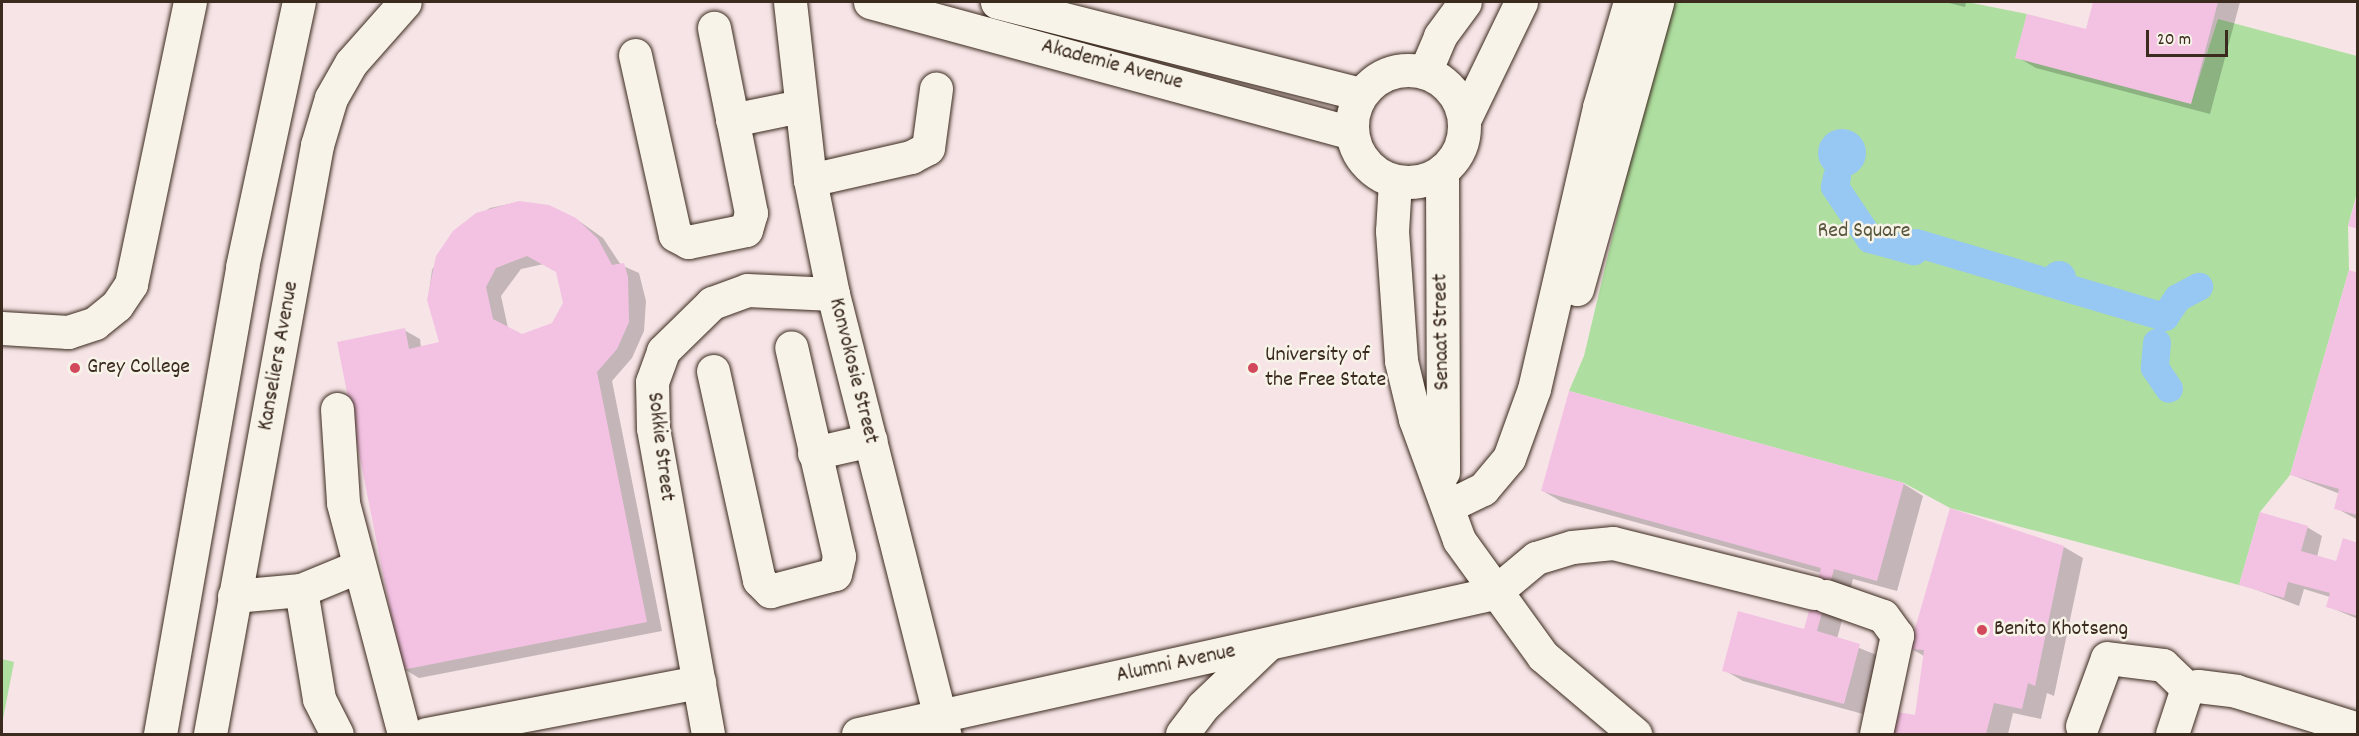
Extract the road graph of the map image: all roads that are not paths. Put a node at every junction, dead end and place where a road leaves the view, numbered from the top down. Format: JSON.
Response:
{"nodes":[{"id":1,"x":190,"y":2,"type":"edge"},
{"id":2,"x":299,"y":2,"type":"edge"},
{"id":3,"x":405,"y":2,"type":"edge"},
{"id":4,"x":790,"y":2,"type":"edge"},
{"id":5,"x":870,"y":2,"type":"edge"},
{"id":6,"x":997,"y":2,"type":"edge"},
{"id":7,"x":1465,"y":2,"type":"edge"},
{"id":8,"x":1521,"y":2,"type":"edge"},
{"id":9,"x":1629,"y":2,"type":"edge"},
{"id":10,"x":1657,"y":2,"type":"edge"},
{"id":11,"x":714,"y":28,"type":"dead end"},
{"id":12,"x":635,"y":55,"type":"dead end"},
{"id":13,"x":1425,"y":72,"type":"junction"},
{"id":14,"x":936,"y":89,"type":"dead end"},
{"id":15,"x":1361,"y":94,"type":"junction"},
{"id":16,"x":800,"y":106,"type":"junction"},
{"id":17,"x":732,"y":120,"type":"junction"},
{"id":18,"x":1464,"y":120,"type":"junction"},
{"id":19,"x":1352,"y":133,"type":"junction"},
{"id":20,"x":1442,"y":171,"type":"junction"},
{"id":21,"x":810,"y":180,"type":"junction"},
{"id":22,"x":1395,"y":181,"type":"junction"},
{"id":23,"x":833,"y":294,"type":"junction"},
{"id":24,"x":2,"y":328,"type":"edge"},
{"id":25,"x":791,"y":347,"type":"dead end"},
{"id":26,"x":1542,"y":353,"type":"junction"},
{"id":27,"x":713,"y":371,"type":"dead end"},
{"id":28,"x":337,"y":409,"type":"dead end"},
{"id":29,"x":871,"y":440,"type":"junction"},
{"id":30,"x":814,"y":453,"type":"junction"},
{"id":31,"x":1446,"y":499,"type":"junction"},
{"id":32,"x":357,"y":567,"type":"junction"},
{"id":33,"x":301,"y":590,"type":"junction"},
{"id":34,"x":1494,"y":593,"type":"junction"},
{"id":35,"x":234,"y":596,"type":"junction"},
{"id":36,"x":1268,"y":644,"type":"junction"},
{"id":37,"x":220,"y":671,"type":"junction"},
{"id":38,"x":699,"y":682,"type":"junction"},
{"id":39,"x":2187,"y":688,"type":"junction"},
{"id":40,"x":942,"y":725,"type":"edge"},
{"id":41,"x":2082,"y":726,"type":"dead end"},
{"id":42,"x":2358,"y":729,"type":"edge"},
{"id":43,"x":160,"y":735,"type":"edge"},
{"id":44,"x":210,"y":735,"type":"edge"},
{"id":45,"x":225,"y":735,"type":"edge"},
{"id":46,"x":338,"y":735,"type":"edge"},
{"id":47,"x":404,"y":735,"type":"edge"},
{"id":48,"x":426,"y":735,"type":"edge"},
{"id":49,"x":708,"y":735,"type":"edge"},
{"id":50,"x":858,"y":735,"type":"edge"},
{"id":51,"x":1182,"y":735,"type":"edge"},
{"id":52,"x":1635,"y":735,"type":"edge"},
{"id":53,"x":1876,"y":735,"type":"edge"},
{"id":54,"x":2172,"y":735,"type":"edge"}],
"edges":[{"from":1,"to":24,"type":"street"},
{"from":2,"to":43,"type":"street"},
{"from":3,"to":35,"type":"street","name":"Kanseliers Avenue"},
{"from":4,"to":16,"type":"street","name":"Konvokosie Street"},
{"from":5,"to":19,"type":"street","name":"Akademie Avenue"},
{"from":6,"to":15,"type":"street","name":"Akademie Avenue"},
{"from":7,"to":13,"type":"street"},
{"from":8,"to":18,"type":"street"},
{"from":9,"to":26,"type":"street"},
{"from":10,"to":26,"type":"street"},
{"from":11,"to":17,"type":"street"},
{"from":12,"to":17,"type":"street"},
{"from":13,"to":15,"type":"street"},
{"from":13,"to":18,"type":"street"},
{"from":14,"to":21,"type":"street"},
{"from":15,"to":19,"type":"street"},
{"from":16,"to":17,"type":"street"},
{"from":16,"to":21,"type":"street","name":"Konvokosie Street"},
{"from":18,"to":20,"type":"street"},
{"from":19,"to":22,"type":"street"},
{"from":20,"to":22,"type":"street"},
{"from":20,"to":31,"type":"street","name":"Senaat Street"},
{"from":21,"to":23,"type":"street","name":"Konvokosie Street"},
{"from":22,"to":31,"type":"street","name":"Senaat Street"},
{"from":23,"to":29,"type":"street","name":"Konvokosie Street"},
{"from":23,"to":38,"type":"street","name":"Sokkie Street"},
{"from":25,"to":30,"type":"street"},
{"from":26,"to":31,"type":"street"},
{"from":27,"to":30,"type":"street"},
{"from":28,"to":32,"type":"street"},
{"from":29,"to":30,"type":"street"},
{"from":29,"to":40,"type":"street","name":"Konvokosie Street"},
{"from":31,"to":34,"type":"street","name":"Senaat Street"},
{"from":32,"to":33,"type":"street"},
{"from":32,"to":47,"type":"street"},
{"from":33,"to":35,"type":"street"},
{"from":33,"to":46,"type":"street"},
{"from":34,"to":36,"type":"street","name":"Alumni Avenue"},
{"from":34,"to":52,"type":"street","name":"Senaat Street"},
{"from":34,"to":53,"type":"street"},
{"from":35,"to":37,"type":"street","name":"Kanseliers Avenue"},
{"from":36,"to":40,"type":"street","name":"Alumni Avenue"},
{"from":36,"to":51,"type":"street"},
{"from":37,"to":44,"type":"street","name":"Kanseliers Avenue"},
{"from":37,"to":45,"type":"street"},
{"from":38,"to":48,"type":"street"},
{"from":38,"to":49,"type":"street","name":"Sokkie Street"},
{"from":39,"to":41,"type":"street"},
{"from":39,"to":42,"type":"street"},
{"from":39,"to":54,"type":"street"},
{"from":40,"to":50,"type":"street","name":"Alumni Avenue"}]}
